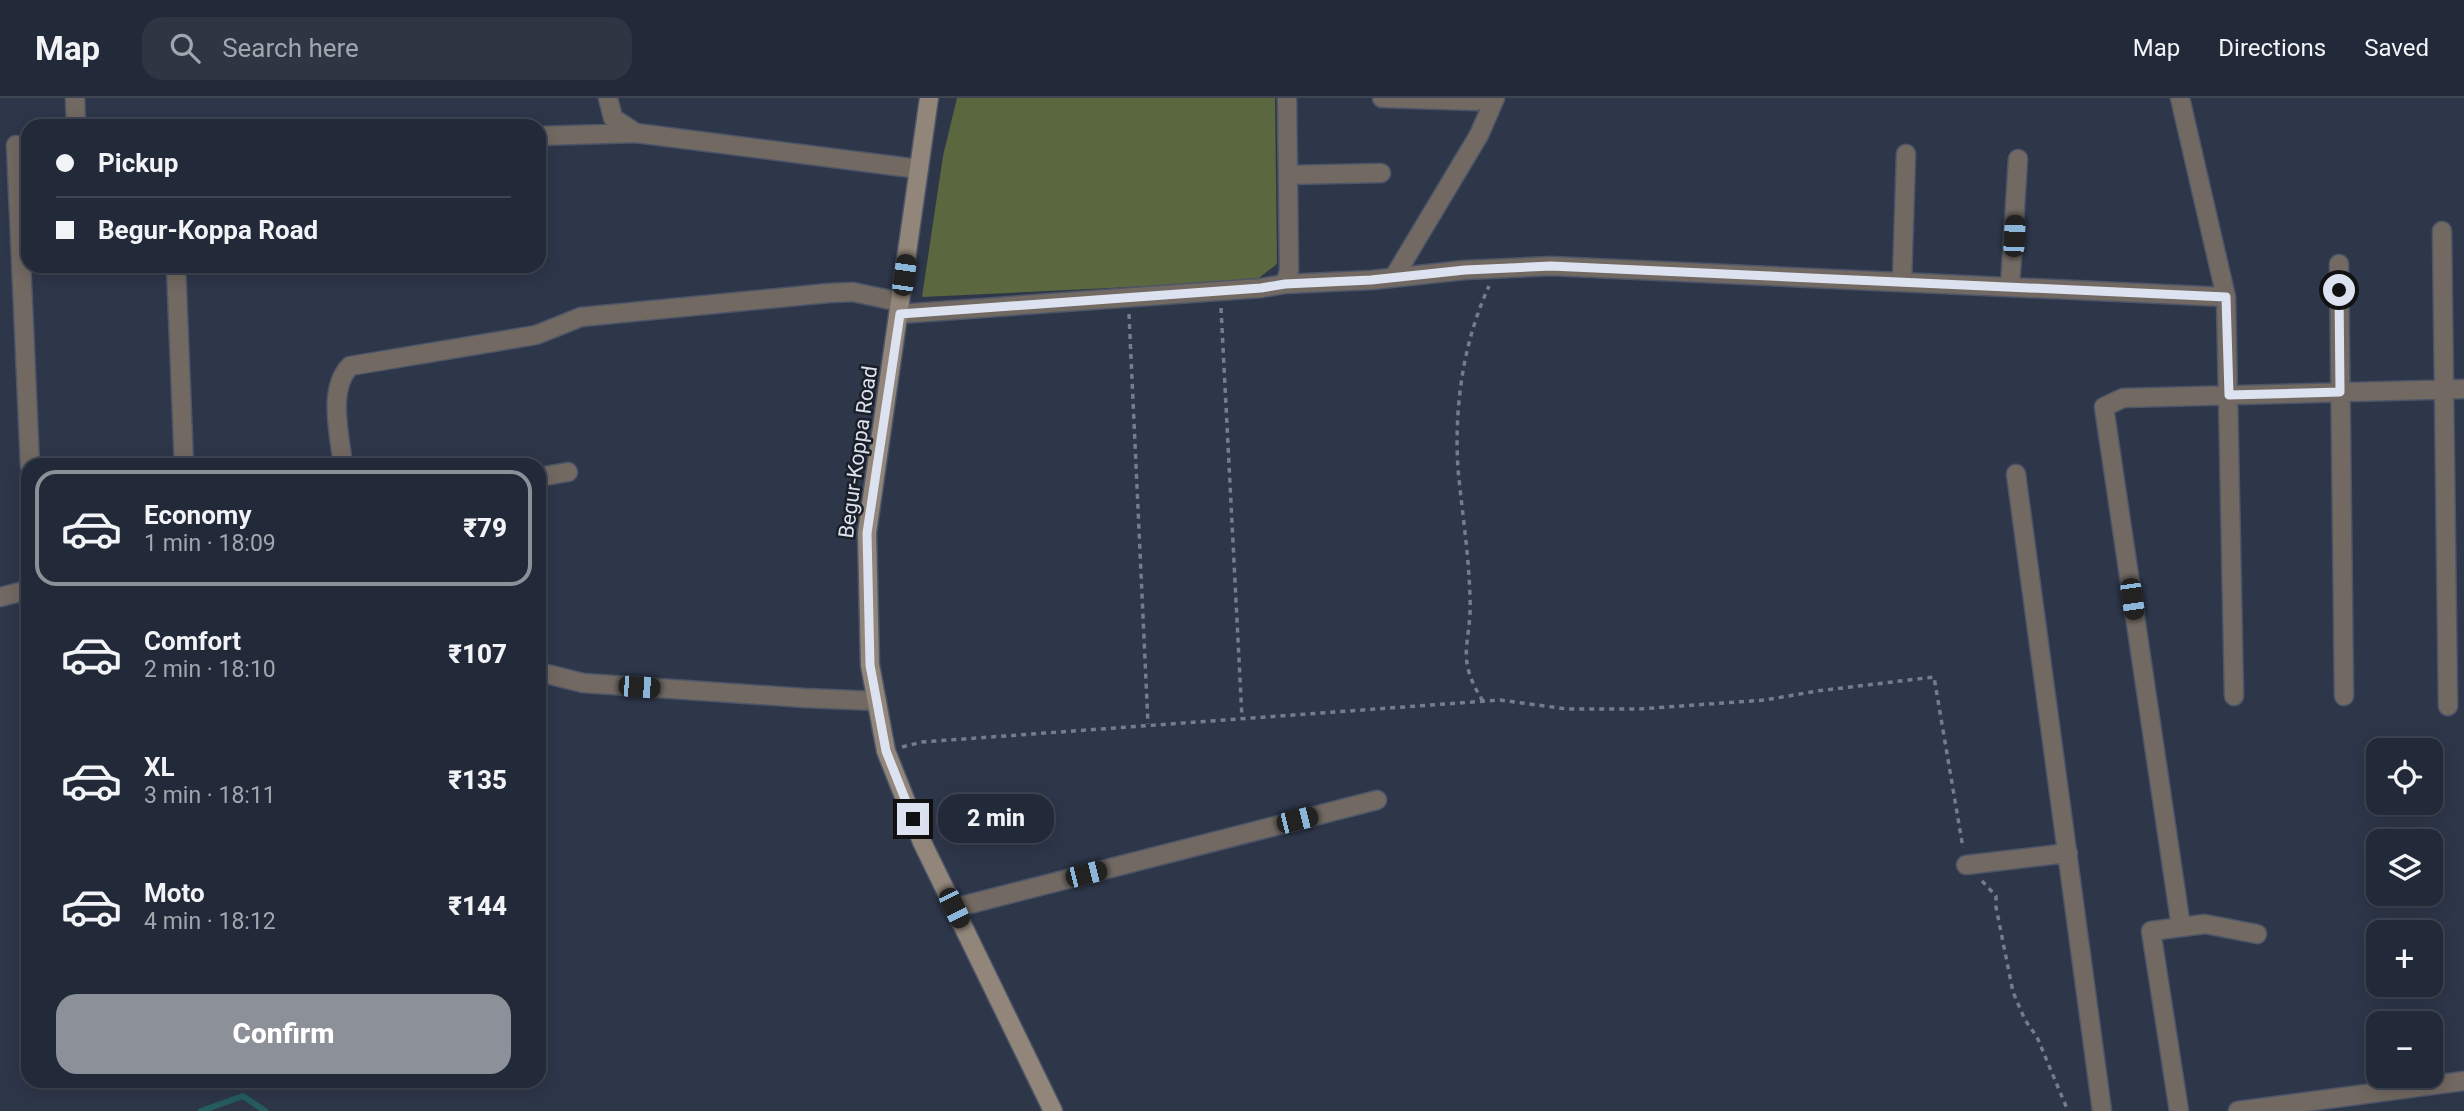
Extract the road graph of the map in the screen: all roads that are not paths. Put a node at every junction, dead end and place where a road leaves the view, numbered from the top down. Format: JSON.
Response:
{"nodes":[{"id":1,"x":75,"y":98,"type":"edge"},
{"id":2,"x":608,"y":98,"type":"edge"},
{"id":3,"x":929,"y":98,"type":"edge"},
{"id":4,"x":1287,"y":98,"type":"edge"},
{"id":5,"x":1382,"y":98,"type":"edge"},
{"id":6,"x":1495,"y":98,"type":"edge"},
{"id":7,"x":2180,"y":98,"type":"edge"},
{"id":8,"x":1476,"y":101,"type":"dead end"},
{"id":9,"x":76,"y":119,"type":"edge"},
{"id":10,"x":636,"y":133,"type":"junction"},
{"id":11,"x":546,"y":136,"type":"edge"},
{"id":12,"x":15,"y":145,"type":"edge"},
{"id":13,"x":1906,"y":154,"type":"dead end"},
{"id":14,"x":2018,"y":159,"type":"dead end"},
{"id":15,"x":919,"y":169,"type":"junction"},
{"id":16,"x":1381,"y":173,"type":"dead end"},
{"id":17,"x":1288,"y":175,"type":"junction"},
{"id":18,"x":21,"y":218,"type":"edge"},
{"id":19,"x":2442,"y":231,"type":"dead end"},
{"id":20,"x":2339,"y":264,"type":"dead end"},
{"id":21,"x":25,"y":273,"type":"edge"},
{"id":22,"x":176,"y":273,"type":"edge"},
{"id":23,"x":1394,"y":277,"type":"junction"},
{"id":24,"x":1902,"y":282,"type":"junction"},
{"id":25,"x":1285,"y":284,"type":"junction"},
{"id":26,"x":2010,"y":287,"type":"junction"},
{"id":27,"x":2226,"y":297,"type":"junction"},
{"id":28,"x":900,"y":308,"type":"junction"},
{"id":29,"x":2464,"y":388,"type":"edge"},
{"id":30,"x":2443,"y":389,"type":"junction"},
{"id":31,"x":2340,"y":392,"type":"junction"},
{"id":32,"x":2229,"y":395,"type":"junction"},
{"id":33,"x":30,"y":458,"type":"edge"},
{"id":34,"x":184,"y":458,"type":"edge"},
{"id":35,"x":342,"y":458,"type":"edge"},
{"id":36,"x":568,"y":472,"type":"dead end"},
{"id":37,"x":2017,"y":474,"type":"dead end"},
{"id":38,"x":546,"y":476,"type":"edge"},
{"id":39,"x":21,"y":592,"type":"edge"},
{"id":40,"x":0,"y":597,"type":"edge"},
{"id":41,"x":546,"y":674,"type":"edge"},
{"id":42,"x":2234,"y":696,"type":"dead end"},
{"id":43,"x":2344,"y":696,"type":"dead end"},
{"id":44,"x":877,"y":701,"type":"junction"},
{"id":45,"x":2448,"y":705,"type":"dead end"},
{"id":46,"x":1377,"y":800,"type":"dead end"},
{"id":47,"x":2068,"y":853,"type":"junction"},
{"id":48,"x":1966,"y":865,"type":"road end"},
{"id":49,"x":954,"y":908,"type":"junction"},
{"id":50,"x":2181,"y":927,"type":"junction"},
{"id":51,"x":2257,"y":934,"type":"dead end"},
{"id":52,"x":2464,"y":1081,"type":"edge"},
{"id":53,"x":2374,"y":1102,"type":"edge"},
{"id":54,"x":2271,"y":1109,"type":"edge"},
{"id":55,"x":1054,"y":1111,"type":"edge"},
{"id":56,"x":2102,"y":1111,"type":"edge"},
{"id":57,"x":2179,"y":1111,"type":"edge"},
{"id":58,"x":2238,"y":1111,"type":"edge"}],
"edges":[{"from":1,"to":9,"type":"street"},
{"from":2,"to":10,"type":"street"},
{"from":3,"to":15,"type":"main road","name":"Begur-Koppa Road"},
{"from":4,"to":17,"type":"street"},
{"from":5,"to":8,"type":"street"},
{"from":6,"to":23,"type":"street"},
{"from":7,"to":27,"type":"street"},
{"from":10,"to":11,"type":"street"},
{"from":10,"to":15,"type":"street"},
{"from":12,"to":18,"type":"street"},
{"from":13,"to":24,"type":"street"},
{"from":14,"to":26,"type":"street"},
{"from":15,"to":28,"type":"main road","name":"Begur-Koppa Road"},
{"from":16,"to":17,"type":"street"},
{"from":17,"to":25,"type":"street"},
{"from":19,"to":30,"type":"street"},
{"from":20,"to":31,"type":"street"},
{"from":21,"to":33,"type":"street"},
{"from":22,"to":34,"type":"street"},
{"from":23,"to":24,"type":"street"},
{"from":23,"to":25,"type":"street"},
{"from":24,"to":26,"type":"street"},
{"from":25,"to":28,"type":"street"},
{"from":26,"to":27,"type":"street"},
{"from":27,"to":32,"type":"street"},
{"from":28,"to":35,"type":"street"},
{"from":28,"to":44,"type":"main road","name":"Begur-Koppa Road"},
{"from":29,"to":30,"type":"street"},
{"from":30,"to":31,"type":"street"},
{"from":30,"to":45,"type":"street"},
{"from":31,"to":32,"type":"street"},
{"from":31,"to":43,"type":"street"},
{"from":32,"to":42,"type":"street"},
{"from":32,"to":50,"type":"street"},
{"from":36,"to":38,"type":"street"},
{"from":37,"to":47,"type":"street"},
{"from":39,"to":40,"type":"street"},
{"from":41,"to":44,"type":"street"},
{"from":44,"to":49,"type":"main road","name":"Begur-Koppa Road"},
{"from":46,"to":49,"type":"street"},
{"from":47,"to":48,"type":"street"},
{"from":47,"to":56,"type":"street"},
{"from":49,"to":55,"type":"main road","name":"Begur-Koppa Road"},
{"from":50,"to":51,"type":"street"},
{"from":50,"to":57,"type":"street"},
{"from":52,"to":53,"type":"street"},
{"from":53,"to":54,"type":"street"},
{"from":54,"to":58,"type":"street"}]}
